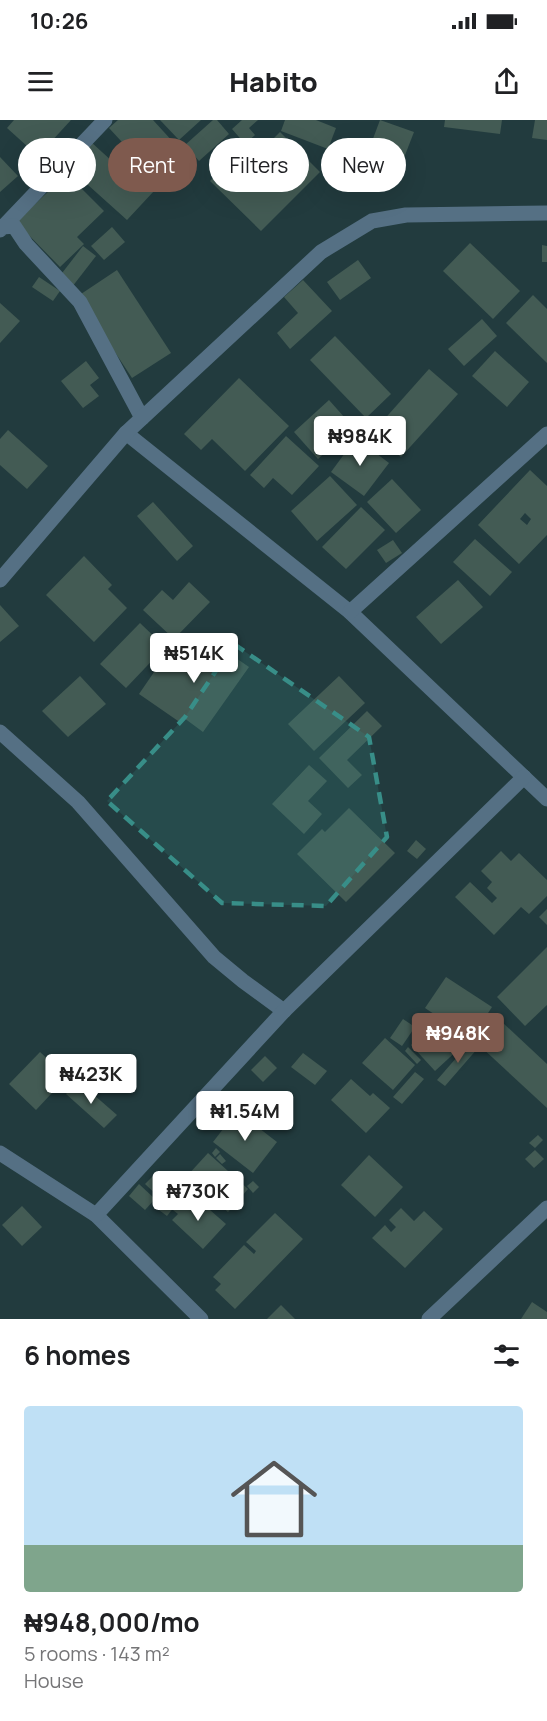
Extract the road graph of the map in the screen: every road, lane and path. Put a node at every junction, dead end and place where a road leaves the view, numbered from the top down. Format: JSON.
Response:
{"nodes":[{"id":1,"x":105,"y":120,"type":"edge"},
{"id":2,"x":547,"y":213,"type":"edge"},
{"id":3,"x":1,"y":229,"type":"edge"},
{"id":4,"x":142,"y":417,"type":"junction"},
{"id":5,"x":126,"y":433,"type":"junction"},
{"id":6,"x":547,"y":434,"type":"edge"},
{"id":7,"x":0,"y":580,"type":"edge"},
{"id":8,"x":350,"y":612,"type":"junction"},
{"id":9,"x":0,"y":732,"type":"edge"},
{"id":10,"x":524,"y":777,"type":"junction"},
{"id":11,"x":547,"y":799,"type":"edge"},
{"id":12,"x":284,"y":1011,"type":"junction"},
{"id":13,"x":0,"y":1153,"type":"edge"},
{"id":14,"x":547,"y":1210,"type":"edge"},
{"id":15,"x":96,"y":1215,"type":"junction"},
{"id":16,"x":201,"y":1319,"type":"edge"},
{"id":17,"x":429,"y":1319,"type":"edge"}],
"edges":[{"from":1,"to":3,"type":"street"},
{"from":2,"to":4,"type":"street"},
{"from":3,"to":4,"type":"street"},
{"from":4,"to":5,"type":"street"},
{"from":5,"to":7,"type":"street"},
{"from":5,"to":8,"type":"street"},
{"from":6,"to":8,"type":"street"},
{"from":8,"to":10,"type":"street"},
{"from":9,"to":12,"type":"street"},
{"from":10,"to":11,"type":"street"},
{"from":10,"to":12,"type":"street"},
{"from":12,"to":15,"type":"street"},
{"from":13,"to":15,"type":"street"},
{"from":14,"to":17,"type":"street"},
{"from":15,"to":16,"type":"street"}]}
